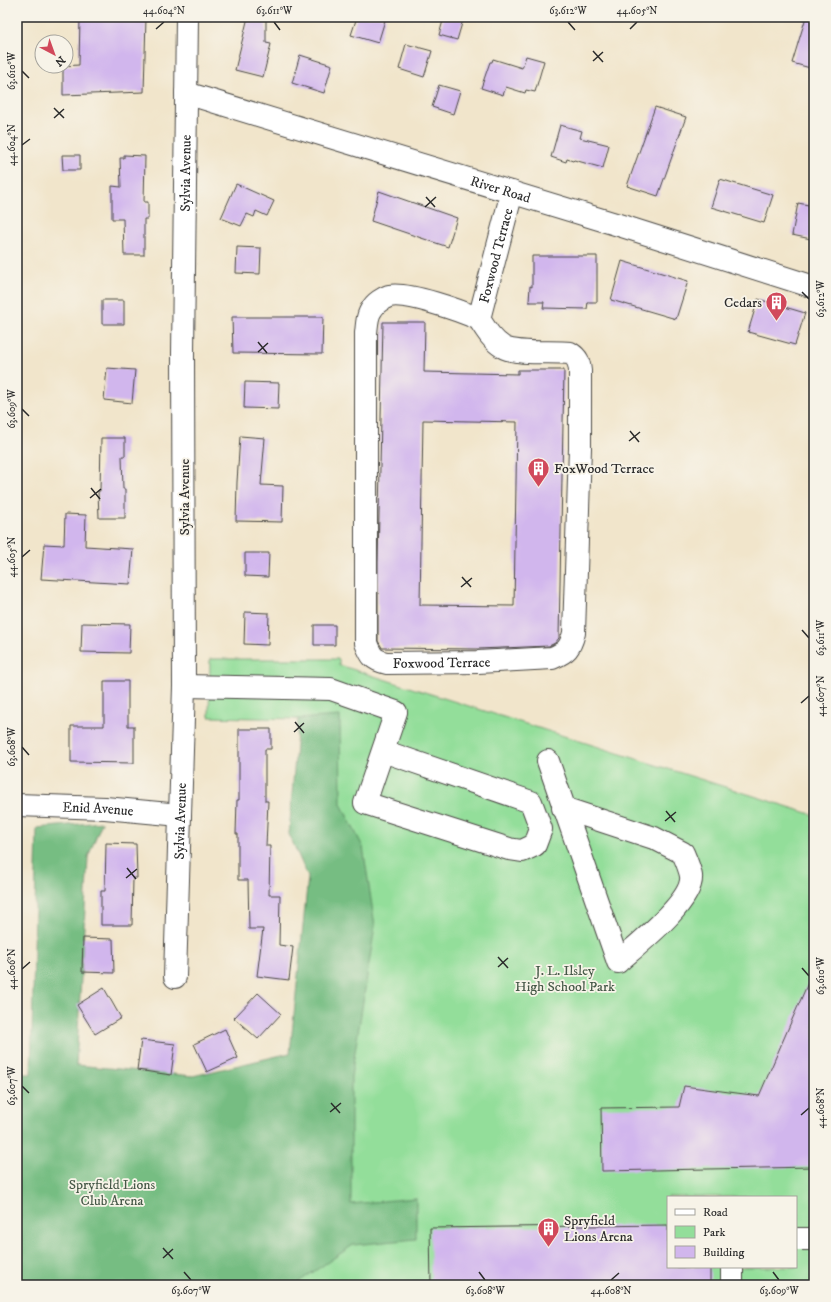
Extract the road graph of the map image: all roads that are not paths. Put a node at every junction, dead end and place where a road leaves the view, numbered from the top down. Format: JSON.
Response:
{"nodes":[{"id":1,"x":187,"y":17,"type":"edge"},
{"id":2,"x":186,"y":93,"type":"junction"},
{"id":3,"x":512,"y":192,"type":"junction"},
{"id":4,"x":814,"y":287,"type":"edge"},
{"id":5,"x":479,"y":319,"type":"junction"},
{"id":6,"x":184,"y":686,"type":"junction"},
{"id":7,"x":383,"y":751,"type":"junction"},
{"id":8,"x":548,"y":762,"type":"dead end"},
{"id":9,"x":17,"y":805,"type":"edge"},
{"id":10,"x":563,"y":808,"type":"junction"},
{"id":11,"x":180,"y":815,"type":"junction"},
{"id":12,"x":175,"y":977,"type":"dead end"},
{"id":13,"x":797,"y":1239,"type":"edge"},
{"id":14,"x":814,"y":1239,"type":"edge"},
{"id":15,"x":732,"y":1268,"type":"edge"},
{"id":16,"x":732,"y":1285,"type":"edge"}],
"edges":[{"from":1,"to":2,"type":"street","name":"Sylvia Avenue"},
{"from":2,"to":3,"type":"street","name":"River Road"},
{"from":2,"to":6,"type":"street","name":"Sylvia Avenue"},
{"from":3,"to":4,"type":"street","name":"River Road"},
{"from":3,"to":5,"type":"street","name":"Foxwood Terrace"},
{"from":5,"to":5,"type":"street","name":"Foxwood Terrace"},
{"from":6,"to":7,"type":"street"},
{"from":6,"to":11,"type":"street","name":"Sylvia Avenue"},
{"from":7,"to":7,"type":"street"},
{"from":8,"to":10,"type":"street"},
{"from":9,"to":11,"type":"street","name":"Enid Avenue"},
{"from":10,"to":10,"type":"street"},
{"from":11,"to":12,"type":"street","name":"Sylvia Avenue"},
{"from":13,"to":14,"type":"street"},
{"from":15,"to":16,"type":"street"}]}
